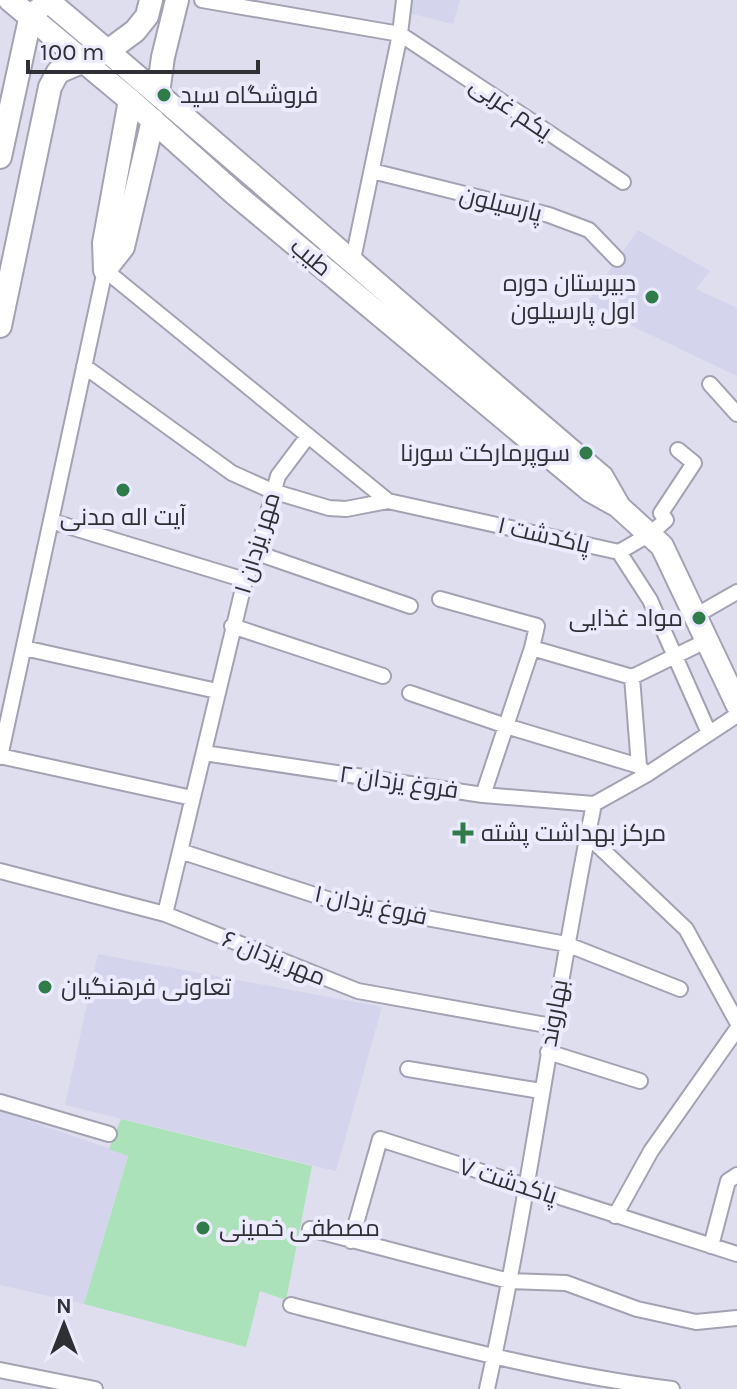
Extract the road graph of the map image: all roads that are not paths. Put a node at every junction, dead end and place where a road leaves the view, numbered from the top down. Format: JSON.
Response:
{"nodes":[{"id":1,"x":10,"y":0,"type":"edge"},
{"id":2,"x":47,"y":0,"type":"edge"},
{"id":3,"x":151,"y":0,"type":"edge"},
{"id":4,"x":177,"y":0,"type":"edge"},
{"id":5,"x":202,"y":0,"type":"edge"},
{"id":6,"x":404,"y":0,"type":"edge"},
{"id":7,"x":30,"y":19,"type":"junction"},
{"id":8,"x":400,"y":34,"type":"junction"},
{"id":9,"x":108,"y":51,"type":"junction"},
{"id":10,"x":82,"y":61,"type":"junction"},
{"id":11,"x":49,"y":93,"type":"junction"},
{"id":12,"x":158,"y":93,"type":"junction"},
{"id":13,"x":9,"y":98,"type":"edge"},
{"id":14,"x":130,"y":100,"type":"junction"},
{"id":15,"x":153,"y":120,"type":"junction"},
{"id":16,"x":124,"y":135,"type":"junction"},
{"id":17,"x":148,"y":143,"type":"junction"},
{"id":18,"x":0,"y":157,"type":"edge"},
{"id":19,"x":372,"y":171,"type":"junction"},
{"id":20,"x":623,"y":182,"type":"dead end"},
{"id":21,"x":617,"y":259,"type":"dead end"},
{"id":22,"x":105,"y":270,"type":"junction"},
{"id":23,"x":346,"y":273,"type":"junction"},
{"id":24,"x":0,"y":326,"type":"edge"},
{"id":25,"x":84,"y":366,"type":"junction"},
{"id":26,"x":710,"y":384,"type":"dead end"},
{"id":27,"x":737,"y":414,"type":"edge"},
{"id":28,"x":308,"y":436,"type":"junction"},
{"id":29,"x":678,"y":450,"type":"dead end"},
{"id":30,"x":272,"y":491,"type":"junction"},
{"id":31,"x":388,"y":501,"type":"junction"},
{"id":32,"x":51,"y":521,"type":"junction"},
{"id":33,"x":650,"y":534,"type":"junction"},
{"id":34,"x":619,"y":552,"type":"junction"},
{"id":35,"x":257,"y":553,"type":"junction"},
{"id":36,"x":245,"y":580,"type":"junction"},
{"id":37,"x":737,"y":592,"type":"edge"},
{"id":38,"x":440,"y":599,"type":"dead end"},
{"id":39,"x":410,"y":606,"type":"dead end"},
{"id":40,"x":695,"y":616,"type":"junction"},
{"id":41,"x":232,"y":626,"type":"junction"},
{"id":42,"x":708,"y":640,"type":"junction"},
{"id":43,"x":24,"y":648,"type":"junction"},
{"id":44,"x":532,"y":648,"type":"junction"},
{"id":45,"x":675,"y":656,"type":"junction"},
{"id":46,"x":383,"y":676,"type":"dead end"},
{"id":47,"x":632,"y":677,"type":"junction"},
{"id":48,"x":217,"y":691,"type":"junction"},
{"id":49,"x":410,"y":693,"type":"dead end"},
{"id":50,"x":737,"y":704,"type":"edge"},
{"id":51,"x":737,"y":715,"type":"edge"},
{"id":52,"x":506,"y":726,"type":"junction"},
{"id":53,"x":709,"y":733,"type":"junction"},
{"id":54,"x":204,"y":753,"type":"junction"},
{"id":55,"x":0,"y":756,"type":"edge"},
{"id":56,"x":642,"y":770,"type":"junction"},
{"id":57,"x":483,"y":795,"type":"junction"},
{"id":58,"x":192,"y":798,"type":"junction"},
{"id":59,"x":594,"y":804,"type":"junction"},
{"id":60,"x":588,"y":836,"type":"junction"},
{"id":61,"x":180,"y":851,"type":"junction"},
{"id":62,"x":0,"y":871,"type":"edge"},
{"id":63,"x":165,"y":914,"type":"junction"},
{"id":64,"x":566,"y":944,"type":"junction"},
{"id":65,"x":680,"y":989,"type":"dead end"},
{"id":66,"x":737,"y":1022,"type":"edge"},
{"id":67,"x":552,"y":1026,"type":"junction"},
{"id":68,"x":737,"y":1029,"type":"edge"},
{"id":69,"x":548,"y":1052,"type":"junction"},
{"id":70,"x":408,"y":1069,"type":"dead end"},
{"id":71,"x":640,"y":1081,"type":"dead end"},
{"id":72,"x":541,"y":1091,"type":"junction"},
{"id":73,"x":0,"y":1102,"type":"edge"},
{"id":74,"x":109,"y":1134,"type":"dead end"},
{"id":75,"x":737,"y":1175,"type":"edge"},
{"id":76,"x":526,"y":1186,"type":"junction"},
{"id":77,"x":615,"y":1216,"type":"junction"},
{"id":78,"x":310,"y":1229,"type":"dead end"},
{"id":79,"x":351,"y":1241,"type":"junction"},
{"id":80,"x":711,"y":1246,"type":"junction"},
{"id":81,"x":737,"y":1254,"type":"edge"},
{"id":82,"x":509,"y":1281,"type":"junction"},
{"id":83,"x":291,"y":1305,"type":"dead end"},
{"id":84,"x":737,"y":1318,"type":"edge"},
{"id":85,"x":494,"y":1357,"type":"junction"},
{"id":86,"x":0,"y":1370,"type":"edge"},
{"id":87,"x":95,"y":1389,"type":"edge"},
{"id":88,"x":487,"y":1389,"type":"edge"},
{"id":89,"x":672,"y":1389,"type":"edge"}],
"edges":[{"from":1,"to":7,"type":"main road","name":"طیب"},
{"from":2,"to":7,"type":"main road"},
{"from":2,"to":9,"type":"main road","name":"طیب"},
{"from":3,"to":9,"type":"main road"},
{"from":4,"to":12,"type":"main road"},
{"from":5,"to":8,"type":"street"},
{"from":6,"to":8,"type":"street"},
{"from":7,"to":10,"type":"main road","name":"طیب"},
{"from":7,"to":13,"type":"main road"},
{"from":8,"to":19,"type":"street"},
{"from":8,"to":20,"type":"street","name":"یکم غربی"},
{"from":9,"to":10,"type":"main road"},
{"from":9,"to":12,"type":"main road","name":"طیب"},
{"from":10,"to":11,"type":"main road"},
{"from":10,"to":14,"type":"main road","name":"طیب"},
{"from":11,"to":13,"type":"main road"},
{"from":11,"to":24,"type":"main road"},
{"from":12,"to":23,"type":"main road","name":"طیب"},
{"from":13,"to":18,"type":"main road"},
{"from":14,"to":15,"type":"main road","name":"طیب"},
{"from":14,"to":16,"type":"main road"},
{"from":15,"to":17,"type":"main road"},
{"from":15,"to":23,"type":"main road","name":"طیب"},
{"from":16,"to":17,"type":"main road"},
{"from":16,"to":22,"type":"main road"},
{"from":17,"to":22,"type":"main road"},
{"from":19,"to":21,"type":"street","name":"پارسیلون"},
{"from":19,"to":23,"type":"street"},
{"from":22,"to":25,"type":"street"},
{"from":22,"to":28,"type":"street"},
{"from":23,"to":33,"type":"main road","name":"طیب"},
{"from":25,"to":30,"type":"street","name":"پاکدشت ۱"},
{"from":25,"to":32,"type":"street"},
{"from":26,"to":27,"type":"street"},
{"from":28,"to":30,"type":"street","name":"مهر یزدان ۱"},
{"from":28,"to":31,"type":"street"},
{"from":29,"to":33,"type":"street"},
{"from":30,"to":31,"type":"street","name":"پاکدشت ۱"},
{"from":30,"to":35,"type":"street","name":"مهر یزدان ۱"},
{"from":31,"to":34,"type":"street","name":"پاکدشت ۱"},
{"from":32,"to":36,"type":"street"},
{"from":32,"to":43,"type":"street"},
{"from":33,"to":34,"type":"street"},
{"from":33,"to":40,"type":"main road","name":"طیب"},
{"from":34,"to":45,"type":"street","name":"پاکدشت ۱"},
{"from":35,"to":36,"type":"street","name":"مهر یزدان ۱"},
{"from":35,"to":39,"type":"street"},
{"from":36,"to":41,"type":"street","name":"مهر یزدان ۱"},
{"from":37,"to":40,"type":"street"},
{"from":38,"to":44,"type":"street"},
{"from":40,"to":42,"type":"main road","name":"طیب"},
{"from":41,"to":46,"type":"street"},
{"from":41,"to":48,"type":"street","name":"مهر یزدان ۱"},
{"from":42,"to":45,"type":"street"},
{"from":42,"to":50,"type":"main road","name":"طیب"},
{"from":43,"to":48,"type":"street"},
{"from":43,"to":55,"type":"street"},
{"from":44,"to":47,"type":"street"},
{"from":44,"to":52,"type":"street"},
{"from":45,"to":47,"type":"street"},
{"from":45,"to":53,"type":"street","name":"پاکدشت ۱"},
{"from":47,"to":56,"type":"street"},
{"from":48,"to":54,"type":"street","name":"مهر یزدان ۱"},
{"from":49,"to":52,"type":"street"},
{"from":51,"to":53,"type":"street"},
{"from":52,"to":56,"type":"street"},
{"from":52,"to":57,"type":"street"},
{"from":53,"to":56,"type":"street"},
{"from":54,"to":57,"type":"street","name":"فروغ یزدان ۲"},
{"from":54,"to":58,"type":"street","name":"مهر یزدان ۱"},
{"from":55,"to":58,"type":"street"},
{"from":56,"to":59,"type":"street"},
{"from":57,"to":59,"type":"street","name":"فروغ یزدان ۲"},
{"from":58,"to":61,"type":"street","name":"مهر یزدان ۱"},
{"from":59,"to":60,"type":"street","name":"بهاروند"},
{"from":60,"to":64,"type":"street","name":"بهاروند"},
{"from":60,"to":66,"type":"street"},
{"from":61,"to":63,"type":"street","name":"مهر یزدان ۱"},
{"from":61,"to":64,"type":"street","name":"فروغ یزدان ۱"},
{"from":62,"to":63,"type":"street","name":"مهر یزدان ۶"},
{"from":63,"to":67,"type":"street","name":"مهر یزدان ۶"},
{"from":64,"to":65,"type":"street","name":"فروغ یزدان ۱"},
{"from":64,"to":67,"type":"street","name":"بهاروند"},
{"from":67,"to":69,"type":"street","name":"بهاروند"},
{"from":68,"to":77,"type":"street"},
{"from":69,"to":71,"type":"street"},
{"from":69,"to":72,"type":"street","name":"بهاروند"},
{"from":70,"to":72,"type":"street"},
{"from":72,"to":76,"type":"street","name":"بهاروند"},
{"from":73,"to":74,"type":"street"},
{"from":75,"to":80,"type":"street"},
{"from":76,"to":77,"type":"street","name":"پاکدشت ۷"},
{"from":76,"to":79,"type":"street","name":"پاکدشت ۷"},
{"from":76,"to":82,"type":"street","name":"بهاروند"},
{"from":77,"to":80,"type":"street","name":"پاکدشت ۷"},
{"from":78,"to":79,"type":"street"},
{"from":79,"to":82,"type":"street"},
{"from":80,"to":81,"type":"street","name":"پاکدشت ۷"},
{"from":82,"to":84,"type":"street"},
{"from":82,"to":85,"type":"street","name":"بهاروند"},
{"from":83,"to":85,"type":"street"},
{"from":85,"to":88,"type":"street","name":"بهاروند"},
{"from":85,"to":89,"type":"street"},
{"from":86,"to":87,"type":"street"}]}
